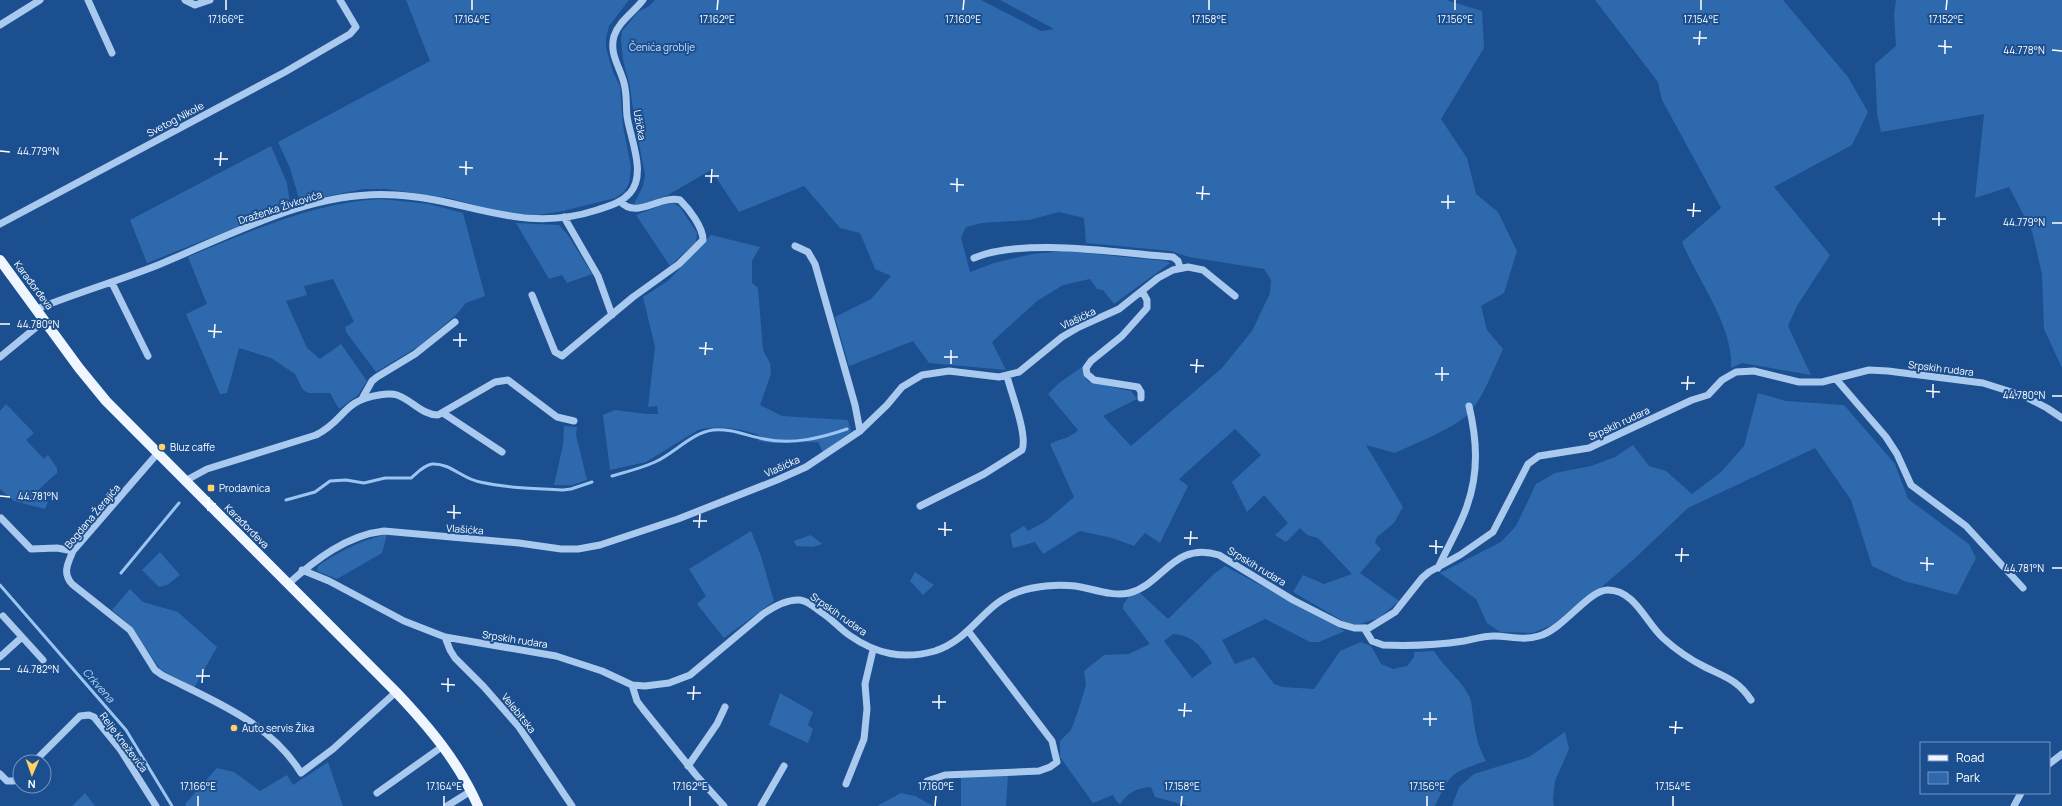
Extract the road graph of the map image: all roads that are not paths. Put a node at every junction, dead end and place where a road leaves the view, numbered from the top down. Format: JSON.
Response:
{"nodes":[{"id":1,"x":40,"y":0,"type":"edge"},
{"id":2,"x":88,"y":0,"type":"edge"},
{"id":3,"x":184,"y":0,"type":"edge"},
{"id":4,"x":210,"y":0,"type":"edge"},
{"id":5,"x":340,"y":0,"type":"edge"},
{"id":6,"x":643,"y":0,"type":"edge"},
{"id":7,"x":0,"y":24,"type":"edge"},
{"id":8,"x":112,"y":53,"type":"dead end"},
{"id":9,"x":620,"y":201,"type":"junction"},
{"id":10,"x":564,"y":217,"type":"junction"},
{"id":11,"x":0,"y":224,"type":"edge"},
{"id":12,"x":795,"y":246,"type":"dead end"},
{"id":13,"x":974,"y":258,"type":"dead end"},
{"id":14,"x":0,"y":260,"type":"edge"},
{"id":15,"x":1180,"y":268,"type":"junction"},
{"id":16,"x":112,"y":283,"type":"junction"},
{"id":17,"x":1142,"y":291,"type":"junction"},
{"id":18,"x":532,"y":295,"type":"dead end"},
{"id":19,"x":1235,"y":296,"type":"dead end"},
{"id":20,"x":36,"y":309,"type":"junction"},
{"id":21,"x":612,"y":315,"type":"junction"},
{"id":22,"x":45,"y":320,"type":"junction"},
{"id":23,"x":455,"y":322,"type":"dead end"},
{"id":24,"x":148,"y":356,"type":"dead end"},
{"id":25,"x":0,"y":357,"type":"edge"},
{"id":26,"x":1007,"y":376,"type":"junction"},
{"id":27,"x":1836,"y":379,"type":"junction"},
{"id":28,"x":363,"y":398,"type":"junction"},
{"id":29,"x":1141,"y":398,"type":"dead end"},
{"id":30,"x":1469,"y":406,"type":"dead end"},
{"id":31,"x":443,"y":413,"type":"junction"},
{"id":32,"x":2062,"y":418,"type":"edge"},
{"id":33,"x":574,"y":420,"type":"dead end"},
{"id":34,"x":860,"y":431,"type":"junction"},
{"id":35,"x":502,"y":452,"type":"dead end"},
{"id":36,"x":157,"y":454,"type":"junction"},
{"id":37,"x":185,"y":481,"type":"junction"},
{"id":38,"x":920,"y":506,"type":"dead end"},
{"id":39,"x":1,"y":518,"type":"dead end"},
{"id":40,"x":73,"y":551,"type":"junction"},
{"id":41,"x":1438,"y":568,"type":"junction"},
{"id":42,"x":302,"y":570,"type":"junction"},
{"id":43,"x":288,"y":584,"type":"junction"},
{"id":44,"x":2024,"y":588,"type":"dead end"},
{"id":45,"x":3,"y":616,"type":"dead end"},
{"id":46,"x":1364,"y":628,"type":"junction"},
{"id":47,"x":969,"y":632,"type":"junction"},
{"id":48,"x":445,"y":637,"type":"junction"},
{"id":49,"x":22,"y":638,"type":"junction"},
{"id":50,"x":873,"y":650,"type":"junction"},
{"id":51,"x":0,"y":657,"type":"edge"},
{"id":52,"x":43,"y":660,"type":"dead end"},
{"id":53,"x":632,"y":685,"type":"junction"},
{"id":54,"x":396,"y":692,"type":"junction"},
{"id":55,"x":1751,"y":700,"type":"dead end"},
{"id":56,"x":724,"y":707,"type":"dead end"},
{"id":57,"x":444,"y":746,"type":"junction"},
{"id":58,"x":42,"y":754,"type":"edge"},
{"id":59,"x":2062,"y":754,"type":"edge"},
{"id":60,"x":2050,"y":763,"type":"edge"},
{"id":61,"x":688,"y":766,"type":"junction"},
{"id":62,"x":784,"y":766,"type":"dead end"},
{"id":63,"x":0,"y":774,"type":"edge"},
{"id":64,"x":12,"y":781,"type":"edge"},
{"id":65,"x":927,"y":781,"type":"dead end"},
{"id":66,"x":846,"y":784,"type":"dead end"},
{"id":67,"x":471,"y":790,"type":"junction"},
{"id":68,"x":376,"y":793,"type":"dead end"},
{"id":69,"x":2020,"y":794,"type":"edge"},
{"id":70,"x":156,"y":806,"type":"edge"},
{"id":71,"x":447,"y":806,"type":"edge"},
{"id":72,"x":478,"y":806,"type":"edge"},
{"id":73,"x":572,"y":806,"type":"edge"},
{"id":74,"x":724,"y":806,"type":"edge"},
{"id":75,"x":761,"y":806,"type":"edge"},
{"id":76,"x":2014,"y":806,"type":"edge"}],
"edges":[{"from":1,"to":7,"type":"street"},
{"from":2,"to":8,"type":"street"},
{"from":3,"to":4,"type":"street"},
{"from":5,"to":11,"type":"street","name":"Svetog Nikole"},
{"from":6,"to":9,"type":"street","name":"Užička"},
{"from":9,"to":10,"type":"street","name":"Užička"},
{"from":9,"to":21,"type":"street"},
{"from":10,"to":16,"type":"street","name":"Draženka Živkovića"},
{"from":10,"to":21,"type":"street"},
{"from":12,"to":34,"type":"street"},
{"from":13,"to":15,"type":"street"},
{"from":14,"to":20,"type":"main road","name":"Karađorđeva"},
{"from":15,"to":17,"type":"street","name":"Vlašićka"},
{"from":15,"to":19,"type":"street","name":"Vlašićka"},
{"from":16,"to":20,"type":"street","name":"Draženka Živkovića"},
{"from":16,"to":24,"type":"street"},
{"from":17,"to":26,"type":"street","name":"Vlašićka"},
{"from":17,"to":29,"type":"street"},
{"from":18,"to":21,"type":"street"},
{"from":20,"to":22,"type":"main road","name":"Karađorđeva"},
{"from":22,"to":25,"type":"street"},
{"from":22,"to":36,"type":"main road","name":"Karađorđeva"},
{"from":23,"to":28,"type":"street"},
{"from":26,"to":34,"type":"street","name":"Vlašićka"},
{"from":26,"to":38,"type":"street"},
{"from":27,"to":32,"type":"street","name":"Srpskih rudara"},
{"from":27,"to":41,"type":"street","name":"Srpskih rudara"},
{"from":27,"to":44,"type":"street"},
{"from":28,"to":31,"type":"street"},
{"from":28,"to":37,"type":"street"},
{"from":30,"to":41,"type":"street"},
{"from":31,"to":33,"type":"street"},
{"from":31,"to":35,"type":"street"},
{"from":34,"to":42,"type":"street","name":"Vlašićka"},
{"from":36,"to":37,"type":"main road","name":"Karađorđeva"},
{"from":36,"to":40,"type":"street","name":"Bogdana Žerajića"},
{"from":37,"to":43,"type":"main road","name":"Karađorđeva"},
{"from":39,"to":40,"type":"street"},
{"from":40,"to":54,"type":"street","name":"Bogdana Žerajića"},
{"from":41,"to":46,"type":"street","name":"Srpskih rudara"},
{"from":42,"to":43,"type":"street","name":"Vlašićka"},
{"from":42,"to":48,"type":"street","name":"Srpskih rudara"},
{"from":43,"to":54,"type":"main road","name":"Karađorđeva"},
{"from":45,"to":49,"type":"street"},
{"from":46,"to":47,"type":"street","name":"Srpskih rudara"},
{"from":46,"to":55,"type":"street"},
{"from":47,"to":50,"type":"street","name":"Srpskih rudara"},
{"from":47,"to":65,"type":"street"},
{"from":48,"to":53,"type":"street","name":"Srpskih rudara"},
{"from":48,"to":73,"type":"street","name":"Velebitska"},
{"from":49,"to":51,"type":"street"},
{"from":49,"to":52,"type":"street"},
{"from":50,"to":53,"type":"street","name":"Srpskih rudara"},
{"from":50,"to":66,"type":"street"},
{"from":53,"to":61,"type":"street"},
{"from":54,"to":57,"type":"main road","name":"Karađorđeva"},
{"from":56,"to":61,"type":"street"},
{"from":57,"to":67,"type":"main road","name":"Karađorđeva"},
{"from":57,"to":68,"type":"street"},
{"from":58,"to":70,"type":"street","name":"Relje Kneževića"},
{"from":59,"to":60,"type":"street"},
{"from":61,"to":74,"type":"street"},
{"from":62,"to":75,"type":"street"},
{"from":63,"to":64,"type":"street"},
{"from":67,"to":71,"type":"street"},
{"from":67,"to":72,"type":"main road","name":"Karađorđeva"},
{"from":69,"to":76,"type":"street"}]}
